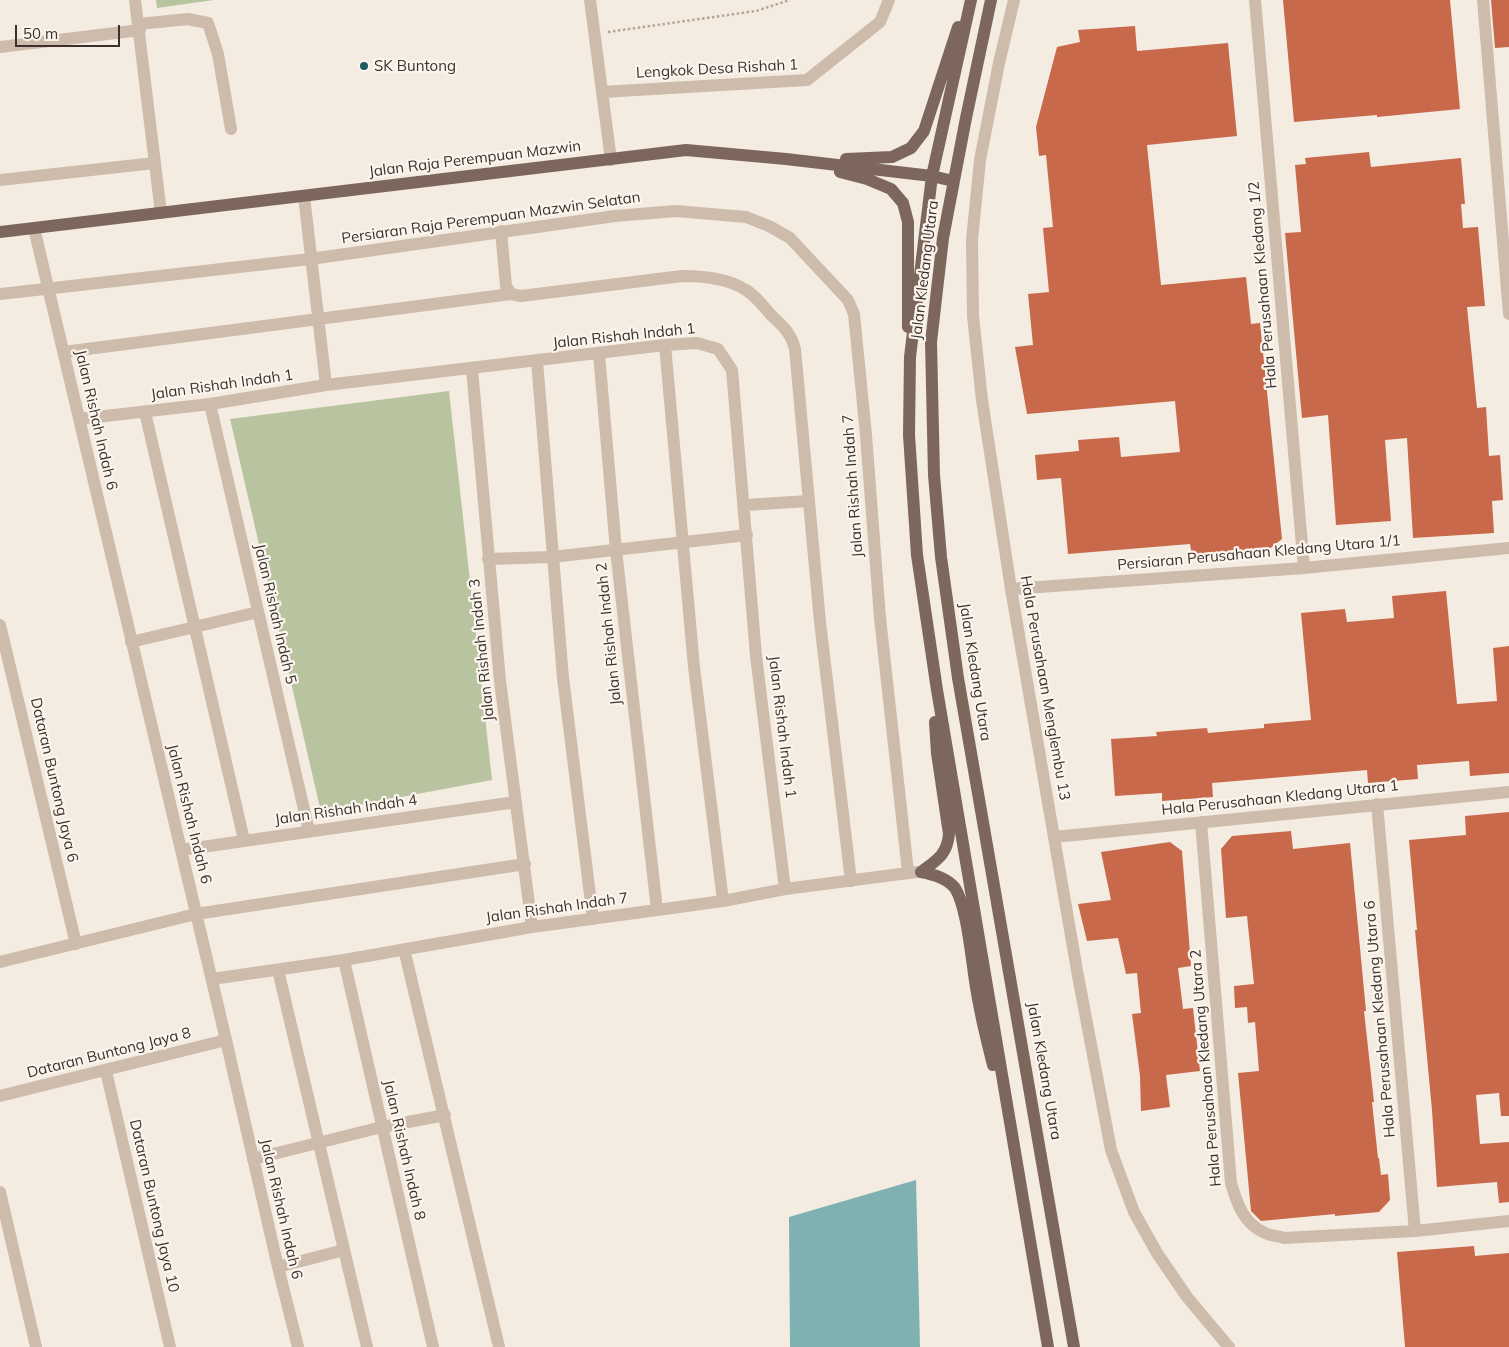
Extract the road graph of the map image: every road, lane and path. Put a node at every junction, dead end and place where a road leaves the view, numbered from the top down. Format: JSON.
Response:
{"nodes":[{"id":1,"x":135,"y":0,"type":"edge"},
{"id":2,"x":590,"y":0,"type":"edge"},
{"id":3,"x":790,"y":0,"type":"edge"},
{"id":4,"x":889,"y":0,"type":"edge"},
{"id":5,"x":967,"y":0,"type":"edge"},
{"id":6,"x":971,"y":0,"type":"edge"},
{"id":7,"x":992,"y":0,"type":"edge"},
{"id":8,"x":1014,"y":0,"type":"edge"},
{"id":9,"x":1255,"y":0,"type":"edge"},
{"id":10,"x":1483,"y":0,"type":"edge"},
{"id":11,"x":139,"y":27,"type":"junction"},
{"id":12,"x":594,"y":34,"type":"junction"},
{"id":13,"x":0,"y":47,"type":"edge"},
{"id":14,"x":602,"y":92,"type":"junction"},
{"id":15,"x":231,"y":129,"type":"dead end"},
{"id":16,"x":786,"y":158,"type":"junction"},
{"id":17,"x":611,"y":160,"type":"junction"},
{"id":18,"x":154,"y":163,"type":"junction"},
{"id":19,"x":932,"y":176,"type":"junction"},
{"id":20,"x":0,"y":180,"type":"edge"},
{"id":21,"x":953,"y":181,"type":"junction"},
{"id":22,"x":304,"y":196,"type":"junction"},
{"id":23,"x":676,"y":211,"type":"joint"},
{"id":24,"x":161,"y":213,"type":"junction"},
{"id":25,"x":34,"y":228,"type":"junction"},
{"id":26,"x":501,"y":231,"type":"junction"},
{"id":27,"x":0,"y":232,"type":"edge"},
{"id":28,"x":310,"y":259,"type":"junction"},
{"id":29,"x":50,"y":288,"type":"junction"},
{"id":30,"x":0,"y":294,"type":"edge"},
{"id":31,"x":510,"y":294,"type":"junction"},
{"id":32,"x":1509,"y":314,"type":"edge"},
{"id":33,"x":318,"y":320,"type":"junction"},
{"id":34,"x":665,"y":345,"type":"junction"},
{"id":35,"x":64,"y":352,"type":"junction"},
{"id":36,"x":599,"y":354,"type":"junction"},
{"id":37,"x":910,"y":357,"type":"junction"},
{"id":38,"x":537,"y":361,"type":"junction"},
{"id":39,"x":472,"y":369,"type":"junction"},
{"id":40,"x":326,"y":385,"type":"junction"},
{"id":41,"x":210,"y":404,"type":"junction"},
{"id":42,"x":145,"y":412,"type":"junction"},
{"id":43,"x":79,"y":419,"type":"junction"},
{"id":44,"x":809,"y":501,"type":"junction"},
{"id":45,"x":744,"y":506,"type":"junction"},
{"id":46,"x":747,"y":535,"type":"junction"},
{"id":47,"x":682,"y":542,"type":"junction"},
{"id":48,"x":1509,"y":548,"type":"edge"},
{"id":49,"x":616,"y":550,"type":"junction"},
{"id":50,"x":552,"y":557,"type":"junction"},
{"id":51,"x":488,"y":559,"type":"junction"},
{"id":52,"x":1304,"y":568,"type":"junction"},
{"id":53,"x":1011,"y":589,"type":"junction"},
{"id":54,"x":258,"y":612,"type":"junction"},
{"id":55,"x":0,"y":625,"type":"edge"},
{"id":56,"x":195,"y":628,"type":"junction"},
{"id":57,"x":131,"y":642,"type":"junction"},
{"id":58,"x":937,"y":690,"type":"junction"},
{"id":59,"x":1509,"y":792,"type":"edge"},
{"id":60,"x":516,"y":802,"type":"junction"},
{"id":61,"x":1378,"y":804,"type":"junction"},
{"id":62,"x":1201,"y":822,"type":"junction"},
{"id":63,"x":309,"y":831,"type":"junction"},
{"id":64,"x":1054,"y":836,"type":"junction"},
{"id":65,"x":244,"y":840,"type":"junction"},
{"id":66,"x":181,"y":850,"type":"junction"},
{"id":67,"x":525,"y":864,"type":"junction"},
{"id":68,"x":914,"y":872,"type":"junction"},
{"id":69,"x":851,"y":881,"type":"junction"},
{"id":70,"x":786,"y":889,"type":"junction"},
{"id":71,"x":723,"y":901,"type":"junction"},
{"id":72,"x":656,"y":910,"type":"junction"},
{"id":73,"x":196,"y":914,"type":"junction"},
{"id":74,"x":593,"y":919,"type":"junction"},
{"id":75,"x":532,"y":927,"type":"junction"},
{"id":76,"x":76,"y":944,"type":"junction"},
{"id":77,"x":404,"y":949,"type":"junction"},
{"id":78,"x":344,"y":960,"type":"junction"},
{"id":79,"x":0,"y":962,"type":"edge"},
{"id":80,"x":278,"y":970,"type":"junction"},
{"id":81,"x":212,"y":979,"type":"junction"},
{"id":82,"x":226,"y":1040,"type":"junction"},
{"id":83,"x":106,"y":1072,"type":"junction"},
{"id":84,"x":0,"y":1096,"type":"edge"},
{"id":85,"x":1007,"y":1108,"type":"junction"},
{"id":86,"x":445,"y":1115,"type":"junction"},
{"id":87,"x":382,"y":1127,"type":"junction"},
{"id":88,"x":318,"y":1143,"type":"junction"},
{"id":89,"x":253,"y":1159,"type":"junction"},
{"id":90,"x":0,"y":1192,"type":"edge"},
{"id":91,"x":1509,"y":1221,"type":"edge"},
{"id":92,"x":1415,"y":1231,"type":"junction"},
{"id":93,"x":344,"y":1250,"type":"junction"},
{"id":94,"x":278,"y":1268,"type":"junction"},
{"id":95,"x":36,"y":1347,"type":"edge"},
{"id":96,"x":170,"y":1347,"type":"edge"},
{"id":97,"x":298,"y":1347,"type":"edge"},
{"id":98,"x":367,"y":1347,"type":"edge"},
{"id":99,"x":433,"y":1347,"type":"edge"},
{"id":100,"x":499,"y":1347,"type":"edge"},
{"id":101,"x":1048,"y":1347,"type":"edge"},
{"id":102,"x":1074,"y":1347,"type":"edge"},
{"id":103,"x":1229,"y":1347,"type":"edge"}],
"edges":[{"from":1,"to":11,"type":"street"},
{"from":2,"to":12,"type":"street"},
{"from":3,"to":12,"type":"path"},
{"from":4,"to":14,"type":"street","name":"Lengkok Desa Rishah 1"},
{"from":5,"to":16,"type":"main road"},
{"from":6,"to":19,"type":"main road","name":"Jalan Kledang Utara"},
{"from":7,"to":21,"type":"main road","name":"Jalan Kledang Utara"},
{"from":8,"to":53,"type":"street","name":"Hala Perusahaan Menglembu 13"},
{"from":9,"to":52,"type":"street","name":"Hala Perusahaan Kledang 1/2"},
{"from":10,"to":32,"type":"street"},
{"from":11,"to":13,"type":"street"},
{"from":11,"to":15,"type":"street"},
{"from":11,"to":18,"type":"street"},
{"from":12,"to":14,"type":"street"},
{"from":14,"to":17,"type":"street"},
{"from":16,"to":17,"type":"main road","name":"Jalan Raja Perempuan Mazwin"},
{"from":16,"to":19,"type":"main road","name":"Jalan Raja Perempuan Mazwin"},
{"from":16,"to":37,"type":"main road"},
{"from":17,"to":22,"type":"main road","name":"Jalan Raja Perempuan Mazwin"},
{"from":18,"to":20,"type":"street"},
{"from":18,"to":24,"type":"street"},
{"from":19,"to":21,"type":"main road","name":"Jalan Raja Perempuan Mazwin"},
{"from":19,"to":37,"type":"main road","name":"Jalan Kledang Utara"},
{"from":21,"to":102,"type":"main road","name":"Jalan Kledang Utara"},
{"from":22,"to":24,"type":"main road","name":"Jalan Raja Perempuan Mazwin"},
{"from":22,"to":28,"type":"street"},
{"from":23,"to":26,"type":"street","name":"Persiaran Raja Perempuan Mazwin Selatan"},
{"from":23,"to":68,"type":"street","name":"Jalan Rishah Indah 7"},
{"from":24,"to":25,"type":"main road","name":"Jalan Raja Perempuan Mazwin"},
{"from":25,"to":27,"type":"main road","name":"Jalan Raja Perempuan Mazwin"},
{"from":25,"to":29,"type":"street","name":"Jalan Rishah Indah 6"},
{"from":26,"to":28,"type":"street","name":"Persiaran Raja Perempuan Mazwin Selatan"},
{"from":26,"to":31,"type":"street"},
{"from":28,"to":29,"type":"street","name":"Persiaran Raja Perempuan Mazwin Selatan"},
{"from":28,"to":33,"type":"street"},
{"from":29,"to":30,"type":"street","name":"Persiaran Raja Perempuan Mazwin Selatan"},
{"from":29,"to":35,"type":"street","name":"Jalan Rishah Indah 6"},
{"from":31,"to":33,"type":"street"},
{"from":31,"to":44,"type":"street"},
{"from":33,"to":35,"type":"street"},
{"from":33,"to":40,"type":"street"},
{"from":34,"to":36,"type":"street","name":"Jalan Rishah Indah 1"},
{"from":34,"to":45,"type":"street","name":"Jalan Rishah Indah 1"},
{"from":34,"to":47,"type":"street"},
{"from":35,"to":43,"type":"street","name":"Jalan Rishah Indah 6"},
{"from":36,"to":38,"type":"street","name":"Jalan Rishah Indah 1"},
{"from":36,"to":49,"type":"street","name":"Jalan Rishah Indah 2"},
{"from":37,"to":58,"type":"main road","name":"Jalan Kledang Utara"},
{"from":38,"to":39,"type":"street","name":"Jalan Rishah Indah 1"},
{"from":38,"to":50,"type":"street"},
{"from":39,"to":40,"type":"street","name":"Jalan Rishah Indah 1"},
{"from":39,"to":51,"type":"street","name":"Jalan Rishah Indah 3"},
{"from":40,"to":41,"type":"street","name":"Jalan Rishah Indah 1"},
{"from":41,"to":42,"type":"street","name":"Jalan Rishah Indah 1"},
{"from":41,"to":54,"type":"street","name":"Jalan Rishah Indah 5"},
{"from":42,"to":43,"type":"street","name":"Jalan Rishah Indah 1"},
{"from":42,"to":56,"type":"street"},
{"from":43,"to":57,"type":"street","name":"Jalan Rishah Indah 6"},
{"from":44,"to":45,"type":"street"},
{"from":44,"to":69,"type":"street"},
{"from":45,"to":46,"type":"street","name":"Jalan Rishah Indah 1"},
{"from":46,"to":47,"type":"street"},
{"from":46,"to":70,"type":"street","name":"Jalan Rishah Indah 1"},
{"from":47,"to":49,"type":"street"},
{"from":47,"to":71,"type":"street"},
{"from":48,"to":52,"type":"street","name":"Persiaran Perusahaan Kledang Utara 1/1"},
{"from":49,"to":50,"type":"street"},
{"from":49,"to":72,"type":"street","name":"Jalan Rishah Indah 2"},
{"from":50,"to":51,"type":"street"},
{"from":50,"to":74,"type":"street"},
{"from":51,"to":60,"type":"street","name":"Jalan Rishah Indah 3"},
{"from":52,"to":53,"type":"street","name":"Persiaran Perusahaan Kledang Utara 1/1"},
{"from":53,"to":64,"type":"street","name":"Hala Perusahaan Menglembu 13"},
{"from":54,"to":56,"type":"street"},
{"from":54,"to":63,"type":"street","name":"Jalan Rishah Indah 5"},
{"from":55,"to":76,"type":"street","name":"Dataran Buntong Jaya 6"},
{"from":56,"to":57,"type":"street"},
{"from":56,"to":65,"type":"street"},
{"from":57,"to":66,"type":"street","name":"Jalan Rishah Indah 6"},
{"from":58,"to":68,"type":"main road"},
{"from":58,"to":85,"type":"main road","name":"Jalan Kledang Utara"},
{"from":59,"to":61,"type":"street","name":"Hala Perusahaan Kledang Utara 1"},
{"from":60,"to":63,"type":"street","name":"Jalan Rishah Indah 4"},
{"from":60,"to":67,"type":"street","name":"Jalan Rishah Indah 3"},
{"from":61,"to":62,"type":"street","name":"Hala Perusahaan Kledang Utara 1"},
{"from":61,"to":92,"type":"street","name":"Hala Perusahaan Kledang Utara 6"},
{"from":62,"to":64,"type":"street","name":"Hala Perusahaan Kledang Utara 1"},
{"from":62,"to":92,"type":"street","name":"Hala Perusahaan Kledang Utara 2"},
{"from":63,"to":65,"type":"street","name":"Jalan Rishah Indah 4"},
{"from":64,"to":103,"type":"street","name":"Hala Perusahaan Menglembu 13"},
{"from":65,"to":66,"type":"street","name":"Jalan Rishah Indah 4"},
{"from":66,"to":73,"type":"street","name":"Jalan Rishah Indah 6"},
{"from":67,"to":73,"type":"street"},
{"from":67,"to":75,"type":"street","name":"Jalan Rishah Indah 3"},
{"from":68,"to":69,"type":"street","name":"Jalan Rishah Indah 7"},
{"from":68,"to":85,"type":"main road"},
{"from":69,"to":70,"type":"street","name":"Jalan Rishah Indah 7"},
{"from":70,"to":71,"type":"street","name":"Jalan Rishah Indah 7"},
{"from":71,"to":72,"type":"street","name":"Jalan Rishah Indah 7"},
{"from":72,"to":74,"type":"street","name":"Jalan Rishah Indah 7"},
{"from":73,"to":76,"type":"street"},
{"from":73,"to":81,"type":"street","name":"Jalan Rishah Indah 6"},
{"from":74,"to":75,"type":"street","name":"Jalan Rishah Indah 7"},
{"from":75,"to":77,"type":"street","name":"Jalan Rishah Indah 7"},
{"from":76,"to":79,"type":"street"},
{"from":77,"to":78,"type":"street","name":"Jalan Rishah Indah 7"},
{"from":77,"to":86,"type":"street"},
{"from":78,"to":80,"type":"street","name":"Jalan Rishah Indah 7"},
{"from":78,"to":87,"type":"street","name":"Jalan Rishah Indah 8"},
{"from":80,"to":81,"type":"street","name":"Jalan Rishah Indah 7"},
{"from":80,"to":88,"type":"street"},
{"from":81,"to":82,"type":"street","name":"Jalan Rishah Indah 6"},
{"from":82,"to":83,"type":"street","name":"Dataran Buntong Jaya 8"},
{"from":82,"to":89,"type":"street","name":"Jalan Rishah Indah 6"},
{"from":83,"to":84,"type":"street","name":"Dataran Buntong Jaya 8"},
{"from":83,"to":96,"type":"street","name":"Dataran Buntong Jaya 10"},
{"from":85,"to":101,"type":"main road","name":"Jalan Kledang Utara"},
{"from":86,"to":87,"type":"street"},
{"from":86,"to":100,"type":"street"},
{"from":87,"to":88,"type":"street"},
{"from":87,"to":99,"type":"street","name":"Jalan Rishah Indah 8"},
{"from":88,"to":89,"type":"street"},
{"from":88,"to":93,"type":"street"},
{"from":89,"to":94,"type":"street","name":"Jalan Rishah Indah 6"},
{"from":90,"to":95,"type":"street"},
{"from":91,"to":92,"type":"street","name":"Hala Perusahaan Kledang Utara 2"},
{"from":93,"to":94,"type":"street"},
{"from":93,"to":98,"type":"street"},
{"from":94,"to":97,"type":"street","name":"Jalan Rishah Indah 6"}]}
